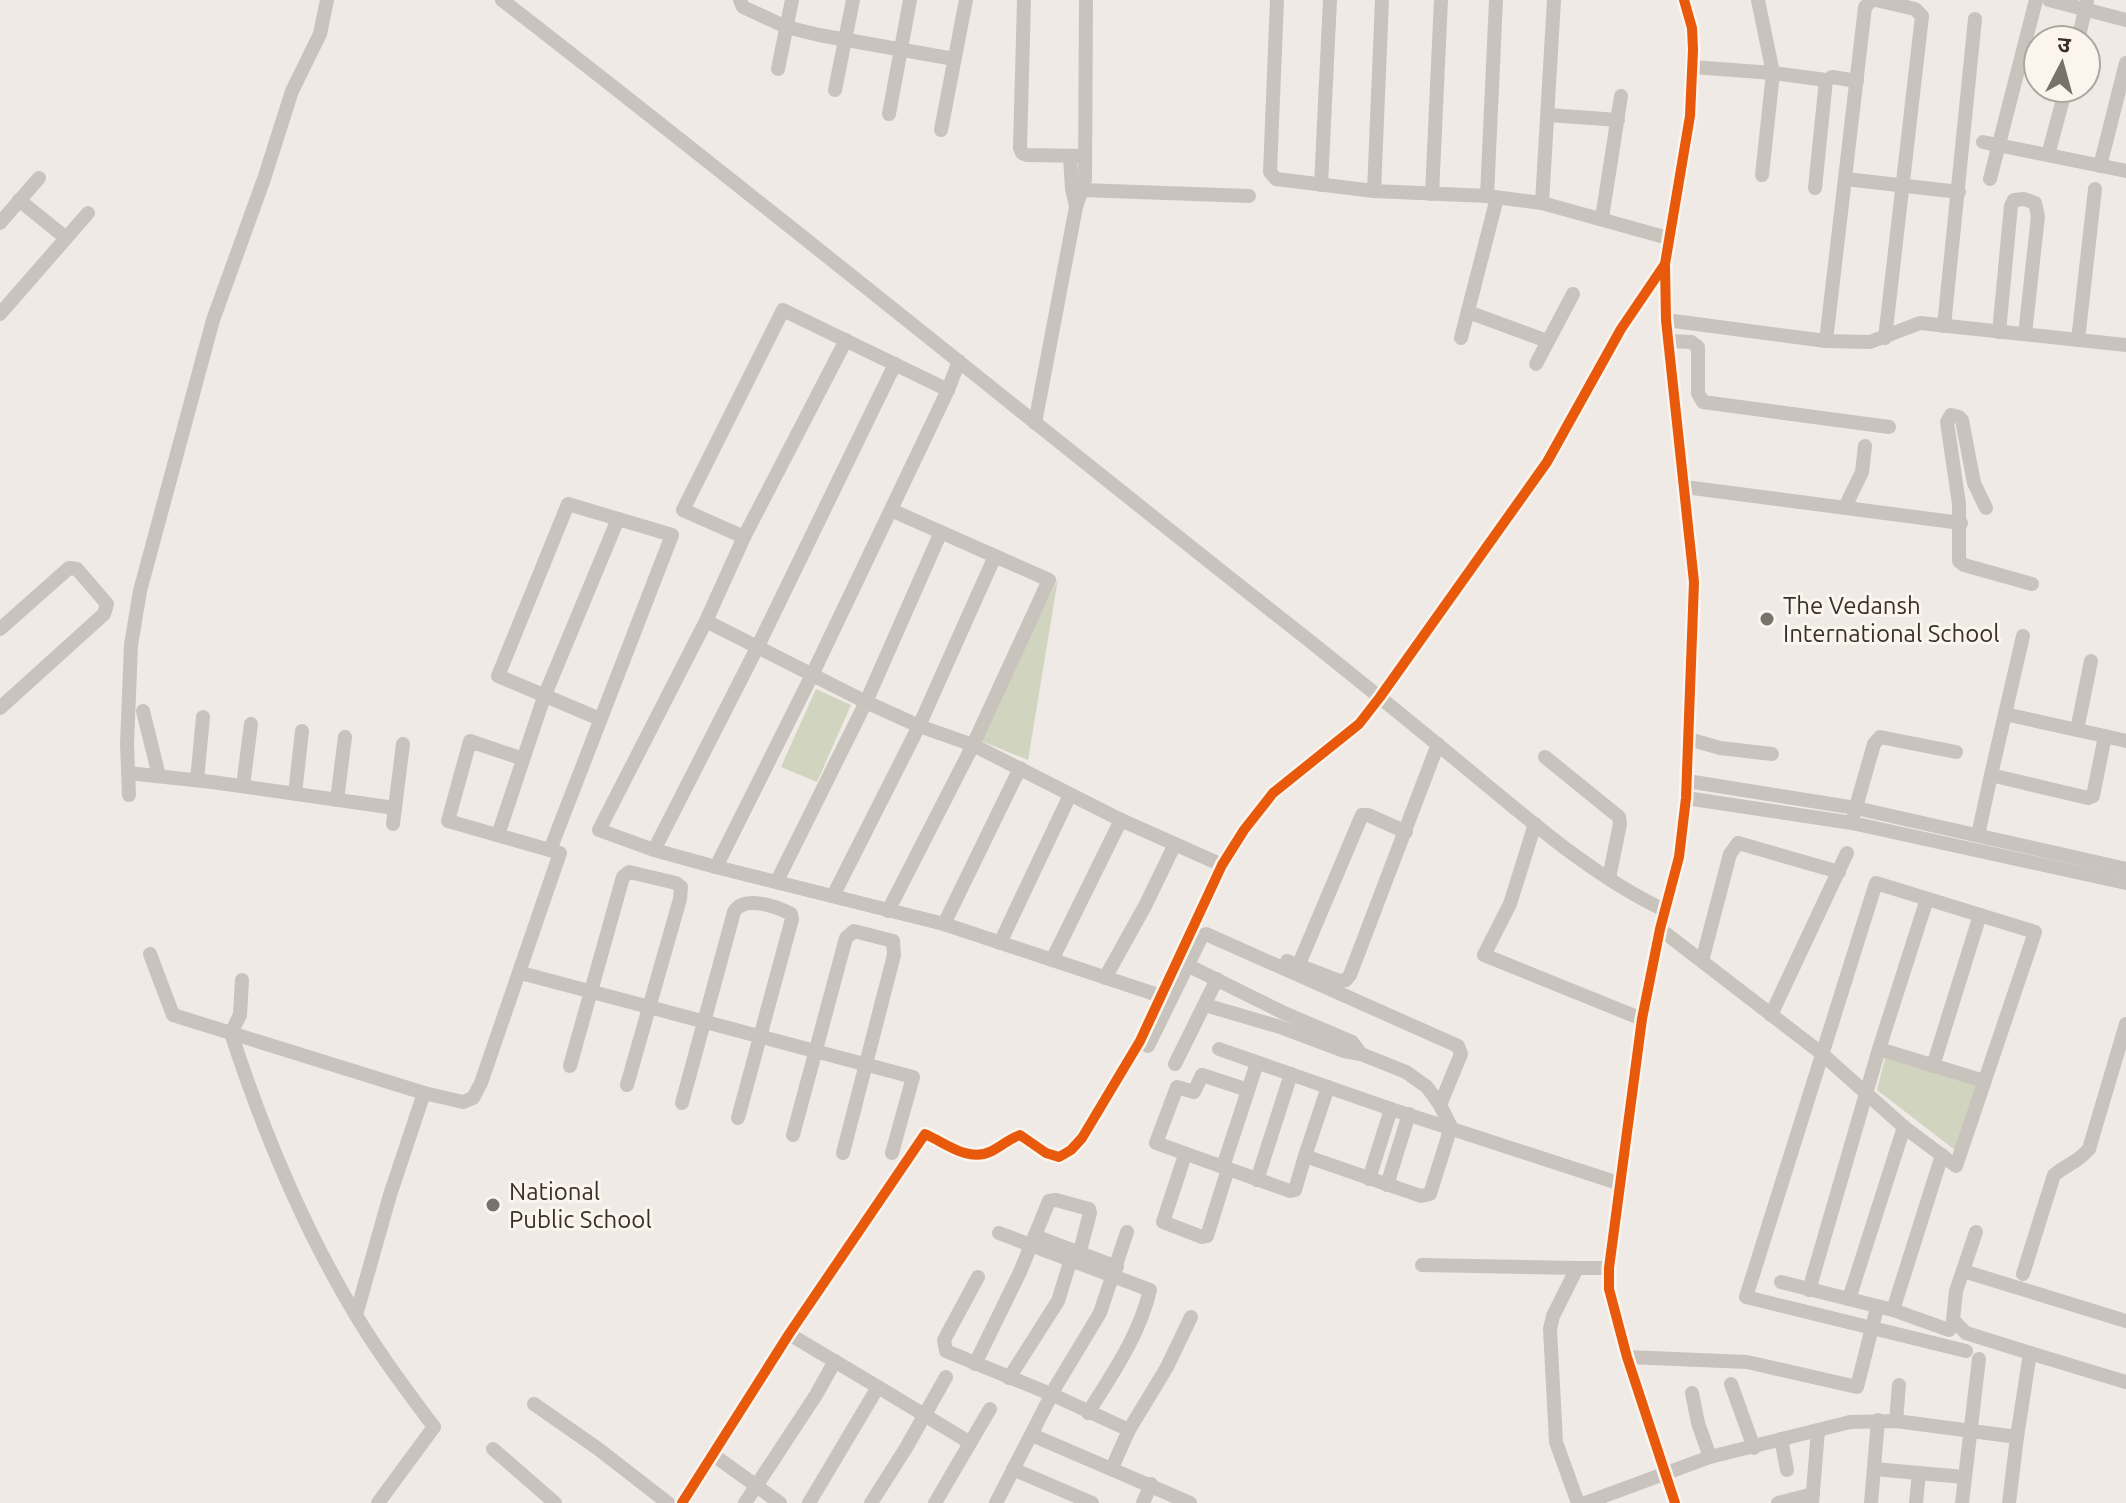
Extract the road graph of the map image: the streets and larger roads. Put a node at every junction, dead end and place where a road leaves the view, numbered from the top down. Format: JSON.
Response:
{"nodes":[{"id":1,"x":327,"y":0,"type":"edge"},
{"id":2,"x":502,"y":0,"type":"edge"},
{"id":3,"x":740,"y":0,"type":"edge"},
{"id":4,"x":792,"y":0,"type":"edge"},
{"id":5,"x":853,"y":0,"type":"edge"},
{"id":6,"x":910,"y":0,"type":"edge"},
{"id":7,"x":966,"y":0,"type":"edge"},
{"id":8,"x":1024,"y":0,"type":"edge"},
{"id":9,"x":1086,"y":0,"type":"edge"},
{"id":10,"x":1277,"y":0,"type":"edge"},
{"id":11,"x":1330,"y":0,"type":"edge"},
{"id":12,"x":1382,"y":0,"type":"edge"},
{"id":13,"x":1441,"y":0,"type":"edge"},
{"id":14,"x":1496,"y":0,"type":"edge"},
{"id":15,"x":1554,"y":0,"type":"edge"},
{"id":16,"x":1684,"y":0,"type":"edge"},
{"id":17,"x":1758,"y":0,"type":"edge"},
{"id":18,"x":1874,"y":0,"type":"edge"},
{"id":19,"x":2036,"y":0,"type":"edge"},
{"id":20,"x":2049,"y":0,"type":"edge"},
{"id":21,"x":2087,"y":5,"type":"edge"},
{"id":22,"x":1975,"y":19,"type":"dead end"},
{"id":23,"x":2126,"y":20,"type":"edge"},
{"id":24,"x":786,"y":27,"type":"junction"},
{"id":25,"x":845,"y":41,"type":"junction"},
{"id":26,"x":901,"y":51,"type":"junction"},
{"id":27,"x":954,"y":59,"type":"junction"},
{"id":28,"x":2126,"y":63,"type":"edge"},
{"id":29,"x":1693,"y":67,"type":"junction"},
{"id":30,"x":778,"y":69,"type":"dead end"},
{"id":31,"x":1773,"y":73,"type":"junction"},
{"id":32,"x":1832,"y":77,"type":"dead end"},
{"id":33,"x":1857,"y":81,"type":"junction"},
{"id":34,"x":835,"y":90,"type":"dead end"},
{"id":35,"x":1621,"y":96,"type":"dead end"},
{"id":36,"x":2062,"y":104,"type":"edge"},
{"id":37,"x":889,"y":114,"type":"dead end"},
{"id":38,"x":1549,"y":115,"type":"junction"},
{"id":39,"x":1618,"y":120,"type":"junction"},
{"id":40,"x":941,"y":130,"type":"dead end"},
{"id":41,"x":1983,"y":142,"type":"dead end"},
{"id":42,"x":1999,"y":145,"type":"junction"},
{"id":43,"x":2048,"y":155,"type":"junction"},
{"id":44,"x":1078,"y":156,"type":"junction"},
{"id":45,"x":2100,"y":166,"type":"junction"},
{"id":46,"x":2126,"y":171,"type":"edge"},
{"id":47,"x":1762,"y":175,"type":"dead end"},
{"id":48,"x":39,"y":178,"type":"dead end"},
{"id":49,"x":1846,"y":179,"type":"junction"},
{"id":50,"x":1990,"y":179,"type":"dead end"},
{"id":51,"x":1321,"y":185,"type":"junction"},
{"id":52,"x":1902,"y":185,"type":"junction"},
{"id":53,"x":1815,"y":188,"type":"dead end"},
{"id":54,"x":2095,"y":189,"type":"dead end"},
{"id":55,"x":1082,"y":190,"type":"junction"},
{"id":56,"x":1374,"y":191,"type":"junction"},
{"id":57,"x":1959,"y":192,"type":"junction"},
{"id":58,"x":1432,"y":194,"type":"junction"},
{"id":59,"x":1249,"y":196,"type":"dead end"},
{"id":60,"x":1492,"y":197,"type":"junction"},
{"id":61,"x":19,"y":200,"type":"junction"},
{"id":62,"x":1542,"y":203,"type":"junction"},
{"id":63,"x":1076,"y":207,"type":"junction"},
{"id":64,"x":88,"y":213,"type":"dead end"},
{"id":65,"x":1602,"y":218,"type":"junction"},
{"id":66,"x":0,"y":223,"type":"edge"},
{"id":67,"x":66,"y":238,"type":"junction"},
{"id":68,"x":1668,"y":238,"type":"junction"},
{"id":69,"x":1665,"y":264,"type":"junction"},
{"id":70,"x":1573,"y":294,"type":"dead end"},
{"id":71,"x":5,"y":297,"type":"edge"},
{"id":72,"x":1468,"y":312,"type":"junction"},
{"id":73,"x":0,"y":314,"type":"edge"},
{"id":74,"x":1666,"y":320,"type":"junction"},
{"id":75,"x":1944,"y":326,"type":"junction"},
{"id":76,"x":1999,"y":332,"type":"junction"},
{"id":77,"x":2025,"y":334,"type":"junction"},
{"id":78,"x":1461,"y":338,"type":"dead end"},
{"id":79,"x":1885,"y":338,"type":"junction"},
{"id":80,"x":846,"y":340,"type":"junction"},
{"id":81,"x":2078,"y":340,"type":"junction"},
{"id":82,"x":1547,"y":341,"type":"junction"},
{"id":83,"x":1669,"y":341,"type":"junction"},
{"id":84,"x":1826,"y":341,"type":"junction"},
{"id":85,"x":2126,"y":343,"type":"edge"},
{"id":86,"x":959,"y":361,"type":"junction"},
{"id":87,"x":895,"y":364,"type":"junction"},
{"id":88,"x":1536,"y":364,"type":"dead end"},
{"id":89,"x":948,"y":390,"type":"junction"},
{"id":90,"x":1035,"y":423,"type":"junction"},
{"id":91,"x":1889,"y":427,"type":"dead end"},
{"id":92,"x":1865,"y":446,"type":"dead end"},
{"id":93,"x":1685,"y":487,"type":"junction"},
{"id":94,"x":1845,"y":507,"type":"junction"},
{"id":95,"x":1986,"y":508,"type":"dead end"},
{"id":96,"x":891,"y":510,"type":"junction"},
{"id":97,"x":618,"y":519,"type":"junction"},
{"id":98,"x":1961,"y":523,"type":"junction"},
{"id":99,"x":941,"y":532,"type":"junction"},
{"id":100,"x":744,"y":537,"type":"junction"},
{"id":101,"x":995,"y":556,"type":"junction"},
{"id":102,"x":2032,"y":584,"type":"dead end"},
{"id":103,"x":706,"y":621,"type":"junction"},
{"id":104,"x":0,"y":629,"type":"edge"},
{"id":105,"x":2023,"y":636,"type":"dead end"},
{"id":106,"x":757,"y":648,"type":"junction"},
{"id":107,"x":2091,"y":661,"type":"dead end"},
{"id":108,"x":812,"y":675,"type":"junction"},
{"id":109,"x":544,"y":697,"type":"junction"},
{"id":110,"x":1380,"y":697,"type":"junction"},
{"id":111,"x":866,"y":702,"type":"junction"},
{"id":112,"x":0,"y":708,"type":"edge"},
{"id":113,"x":143,"y":711,"type":"dead end"},
{"id":114,"x":2005,"y":714,"type":"junction"},
{"id":115,"x":203,"y":717,"type":"dead end"},
{"id":116,"x":600,"y":719,"type":"junction"},
{"id":117,"x":251,"y":724,"type":"dead end"},
{"id":118,"x":919,"y":726,"type":"junction"},
{"id":119,"x":2077,"y":730,"type":"junction"},
{"id":120,"x":302,"y":731,"type":"dead end"},
{"id":121,"x":2105,"y":736,"type":"junction"},
{"id":122,"x":345,"y":737,"type":"dead end"},
{"id":123,"x":1689,"y":739,"type":"junction"},
{"id":124,"x":2126,"y":741,"type":"edge"},
{"id":125,"x":403,"y":744,"type":"dead end"},
{"id":126,"x":1438,"y":744,"type":"junction"},
{"id":127,"x":973,"y":745,"type":"junction"},
{"id":128,"x":1956,"y":752,"type":"dead end"},
{"id":129,"x":1772,"y":754,"type":"dead end"},
{"id":130,"x":1545,"y":757,"type":"dead end"},
{"id":131,"x":523,"y":759,"type":"junction"},
{"id":132,"x":1020,"y":768,"type":"junction"},
{"id":133,"x":128,"y":773,"type":"junction"},
{"id":134,"x":1991,"y":775,"type":"junction"},
{"id":135,"x":159,"y":776,"type":"junction"},
{"id":136,"x":197,"y":780,"type":"junction"},
{"id":137,"x":1687,"y":781,"type":"junction"},
{"id":138,"x":243,"y":786,"type":"junction"},
{"id":139,"x":295,"y":794,"type":"junction"},
{"id":140,"x":129,"y":795,"type":"dead end"},
{"id":141,"x":1070,"y":795,"type":"junction"},
{"id":142,"x":1686,"y":798,"type":"junction"},
{"id":143,"x":337,"y":800,"type":"junction"},
{"id":144,"x":395,"y":808,"type":"junction"},
{"id":145,"x":1854,"y":816,"type":"junction"},
{"id":146,"x":1121,"y":820,"type":"junction"},
{"id":147,"x":393,"y":824,"type":"dead end"},
{"id":148,"x":1535,"y":824,"type":"junction"},
{"id":149,"x":1406,"y":832,"type":"junction"},
{"id":150,"x":498,"y":835,"type":"junction"},
{"id":151,"x":1978,"y":835,"type":"junction"},
{"id":152,"x":1175,"y":844,"type":"junction"},
{"id":153,"x":550,"y":850,"type":"junction"},
{"id":154,"x":654,"y":850,"type":"junction"},
{"id":155,"x":1847,"y":853,"type":"dead end"},
{"id":156,"x":1222,"y":865,"type":"junction"},
{"id":157,"x":716,"y":867,"type":"junction"},
{"id":158,"x":2126,"y":869,"type":"edge"},
{"id":159,"x":1839,"y":872,"type":"junction"},
{"id":160,"x":1609,"y":878,"type":"junction"},
{"id":161,"x":777,"y":881,"type":"junction"},
{"id":162,"x":2126,"y":883,"type":"edge"},
{"id":163,"x":833,"y":896,"type":"junction"},
{"id":164,"x":1927,"y":899,"type":"junction"},
{"id":165,"x":1664,"y":910,"type":"junction"},
{"id":166,"x":888,"y":911,"type":"junction"},
{"id":167,"x":1980,"y":915,"type":"junction"},
{"id":168,"x":944,"y":924,"type":"junction"},
{"id":169,"x":1660,"y":929,"type":"junction"},
{"id":170,"x":1000,"y":943,"type":"junction"},
{"id":171,"x":150,"y":954,"type":"dead end"},
{"id":172,"x":1052,"y":960,"type":"junction"},
{"id":173,"x":1702,"y":961,"type":"junction"},
{"id":174,"x":1182,"y":963,"type":"junction"},
{"id":175,"x":521,"y":973,"type":"junction"},
{"id":176,"x":1105,"y":978,"type":"junction"},
{"id":177,"x":1217,"y":979,"type":"junction"},
{"id":178,"x":242,"y":980,"type":"dead end"},
{"id":179,"x":591,"y":991,"type":"junction"},
{"id":180,"x":1161,"y":996,"type":"junction"},
{"id":181,"x":1205,"y":1005,"type":"junction"},
{"id":182,"x":649,"y":1007,"type":"junction"},
{"id":183,"x":1771,"y":1015,"type":"junction"},
{"id":184,"x":1642,"y":1019,"type":"junction"},
{"id":185,"x":1282,"y":1020,"type":"junction"},
{"id":186,"x":705,"y":1023,"type":"junction"},
{"id":187,"x":2126,"y":1024,"type":"edge"},
{"id":188,"x":231,"y":1033,"type":"junction"},
{"id":189,"x":761,"y":1038,"type":"junction"},
{"id":190,"x":1148,"y":1046,"type":"dead end"},
{"id":191,"x":1219,"y":1049,"type":"dead end"},
{"id":192,"x":1879,"y":1049,"type":"junction"},
{"id":193,"x":816,"y":1053,"type":"junction"},
{"id":194,"x":1821,"y":1053,"type":"junction"},
{"id":195,"x":1257,"y":1063,"type":"junction"},
{"id":196,"x":1175,"y":1064,"type":"dead end"},
{"id":197,"x":865,"y":1065,"type":"junction"},
{"id":198,"x":570,"y":1066,"type":"dead end"},
{"id":199,"x":1933,"y":1066,"type":"junction"},
{"id":200,"x":1291,"y":1074,"type":"junction"},
{"id":201,"x":1984,"y":1081,"type":"junction"},
{"id":202,"x":627,"y":1085,"type":"dead end"},
{"id":203,"x":1328,"y":1087,"type":"junction"},
{"id":204,"x":1248,"y":1090,"type":"junction"},
{"id":205,"x":424,"y":1093,"type":"junction"},
{"id":206,"x":1867,"y":1095,"type":"junction"},
{"id":207,"x":682,"y":1103,"type":"dead end"},
{"id":208,"x":1440,"y":1105,"type":"junction"},
{"id":209,"x":1391,"y":1109,"type":"junction"},
{"id":210,"x":1409,"y":1114,"type":"junction"},
{"id":211,"x":738,"y":1118,"type":"dead end"},
{"id":212,"x":1451,"y":1127,"type":"junction"},
{"id":213,"x":1904,"y":1127,"type":"junction"},
{"id":214,"x":793,"y":1135,"type":"dead end"},
{"id":215,"x":843,"y":1153,"type":"dead end"},
{"id":216,"x":892,"y":1153,"type":"dead end"},
{"id":217,"x":1185,"y":1155,"type":"junction"},
{"id":218,"x":1942,"y":1155,"type":"junction"},
{"id":219,"x":1305,"y":1156,"type":"junction"},
{"id":220,"x":1226,"y":1168,"type":"junction"},
{"id":221,"x":1369,"y":1179,"type":"junction"},
{"id":222,"x":1257,"y":1180,"type":"junction"},
{"id":223,"x":1621,"y":1184,"type":"junction"},
{"id":224,"x":1387,"y":1185,"type":"junction"},
{"id":225,"x":1127,"y":1232,"type":"dead end"},
{"id":226,"x":1976,"y":1232,"type":"dead end"},
{"id":227,"x":999,"y":1233,"type":"dead end"},
{"id":228,"x":1033,"y":1241,"type":"junction"},
{"id":229,"x":1075,"y":1255,"type":"junction"},
{"id":230,"x":1422,"y":1265,"type":"dead end"},
{"id":231,"x":1577,"y":1268,"type":"junction"},
{"id":232,"x":1609,"y":1268,"type":"junction"},
{"id":233,"x":1116,"y":1271,"type":"junction"},
{"id":234,"x":1963,"y":1271,"type":"junction"},
{"id":235,"x":2023,"y":1274,"type":"dead end"},
{"id":236,"x":978,"y":1277,"type":"dead end"},
{"id":237,"x":1781,"y":1282,"type":"dead end"},
{"id":238,"x":1809,"y":1290,"type":"junction"},
{"id":239,"x":1849,"y":1299,"type":"junction"},
{"id":240,"x":1877,"y":1308,"type":"junction"},
{"id":241,"x":1893,"y":1310,"type":"junction"},
{"id":242,"x":356,"y":1315,"type":"junction"},
{"id":243,"x":1191,"y":1317,"type":"dead end"},
{"id":244,"x":2126,"y":1321,"type":"edge"},
{"id":245,"x":1872,"y":1330,"type":"junction"},
{"id":246,"x":1949,"y":1330,"type":"dead end"},
{"id":247,"x":789,"y":1334,"type":"junction"},
{"id":248,"x":2030,"y":1353,"type":"junction"},
{"id":249,"x":1627,"y":1357,"type":"junction"},
{"id":250,"x":835,"y":1361,"type":"junction"},
{"id":251,"x":975,"y":1364,"type":"junction"},
{"id":252,"x":946,"y":1377,"type":"dead end"},
{"id":253,"x":1009,"y":1378,"type":"junction"},
{"id":254,"x":2126,"y":1382,"type":"edge"},
{"id":255,"x":1731,"y":1384,"type":"dead end"},
{"id":256,"x":1899,"y":1385,"type":"dead end"},
{"id":257,"x":878,"y":1387,"type":"junction"},
{"id":258,"x":1692,"y":1393,"type":"dead end"},
{"id":259,"x":1053,"y":1395,"type":"junction"},
{"id":260,"x":534,"y":1404,"type":"dead end"},
{"id":261,"x":990,"y":1409,"type":"dead end"},
{"id":262,"x":1088,"y":1413,"type":"junction"},
{"id":263,"x":924,"y":1415,"type":"junction"},
{"id":264,"x":1878,"y":1420,"type":"junction"},
{"id":265,"x":1896,"y":1421,"type":"junction"},
{"id":266,"x":1129,"y":1430,"type":"junction"},
{"id":267,"x":1818,"y":1431,"type":"junction"},
{"id":268,"x":1971,"y":1431,"type":"junction"},
{"id":269,"x":1032,"y":1435,"type":"junction"},
{"id":270,"x":2017,"y":1437,"type":"junction"},
{"id":271,"x":1781,"y":1439,"type":"junction"},
{"id":272,"x":969,"y":1442,"type":"junction"},
{"id":273,"x":1754,"y":1448,"type":"junction"},
{"id":274,"x":493,"y":1449,"type":"dead end"},
{"id":275,"x":712,"y":1454,"type":"junction"},
{"id":276,"x":1710,"y":1457,"type":"junction"},
{"id":277,"x":1112,"y":1468,"type":"junction"},
{"id":278,"x":1013,"y":1469,"type":"junction"},
{"id":279,"x":1874,"y":1469,"type":"junction"},
{"id":280,"x":1787,"y":1470,"type":"dead end"},
{"id":281,"x":1919,"y":1473,"type":"junction"},
{"id":282,"x":1666,"y":1474,"type":"junction"},
{"id":283,"x":1964,"y":1477,"type":"junction"},
{"id":284,"x":1151,"y":1484,"type":"junction"},
{"id":285,"x":755,"y":1487,"type":"junction"},
{"id":286,"x":1612,"y":1498,"type":"edge"},
{"id":287,"x":1812,"y":1498,"type":"edge"},
{"id":288,"x":378,"y":1503,"type":"edge"},
{"id":289,"x":555,"y":1503,"type":"edge"},
{"id":290,"x":668,"y":1503,"type":"edge"},
{"id":291,"x":682,"y":1503,"type":"edge"},
{"id":292,"x":745,"y":1503,"type":"edge"},
{"id":293,"x":780,"y":1503,"type":"edge"},
{"id":294,"x":809,"y":1503,"type":"edge"},
{"id":295,"x":871,"y":1503,"type":"edge"},
{"id":296,"x":935,"y":1503,"type":"edge"},
{"id":297,"x":996,"y":1503,"type":"edge"},
{"id":298,"x":1092,"y":1503,"type":"edge"},
{"id":299,"x":1143,"y":1503,"type":"edge"},
{"id":300,"x":1190,"y":1503,"type":"edge"},
{"id":301,"x":1578,"y":1503,"type":"edge"},
{"id":302,"x":1585,"y":1503,"type":"edge"},
{"id":303,"x":1675,"y":1503,"type":"edge"},
{"id":304,"x":1778,"y":1503,"type":"edge"},
{"id":305,"x":1871,"y":1503,"type":"edge"},
{"id":306,"x":1916,"y":1503,"type":"edge"},
{"id":307,"x":1962,"y":1503,"type":"edge"},
{"id":308,"x":2009,"y":1503,"type":"edge"}],
"edges":[{"from":1,"to":133,"type":"street"},
{"from":2,"to":86,"type":"street"},
{"from":3,"to":24,"type":"street"},
{"from":4,"to":24,"type":"street"},
{"from":5,"to":25,"type":"street"},
{"from":6,"to":26,"type":"street"},
{"from":7,"to":27,"type":"street"},
{"from":8,"to":44,"type":"street"},
{"from":9,"to":44,"type":"street"},
{"from":10,"to":51,"type":"street"},
{"from":11,"to":51,"type":"street"},
{"from":12,"to":56,"type":"street"},
{"from":13,"to":58,"type":"street"},
{"from":14,"to":60,"type":"street"},
{"from":15,"to":38,"type":"street"},
{"from":16,"to":29,"type":"street"},
{"from":17,"to":31,"type":"street"},
{"from":18,"to":33,"type":"street"},
{"from":18,"to":52,"type":"street"},
{"from":19,"to":42,"type":"street"},
{"from":20,"to":21,"type":"street"},
{"from":21,"to":23,"type":"street"},
{"from":22,"to":57,"type":"street"},
{"from":24,"to":25,"type":"street"},
{"from":24,"to":30,"type":"street"},
{"from":25,"to":26,"type":"street"},
{"from":25,"to":34,"type":"street"},
{"from":26,"to":27,"type":"street"},
{"from":26,"to":37,"type":"street"},
{"from":27,"to":40,"type":"street"},
{"from":28,"to":45,"type":"street"},
{"from":29,"to":31,"type":"street"},
{"from":29,"to":68,"type":"street"},
{"from":31,"to":47,"type":"street"},
{"from":31,"to":53,"type":"street"},
{"from":32,"to":33,"type":"street"},
{"from":33,"to":49,"type":"street"},
{"from":35,"to":39,"type":"street"},
{"from":36,"to":43,"type":"street"},
{"from":38,"to":39,"type":"street"},
{"from":38,"to":62,"type":"street"},
{"from":39,"to":65,"type":"street"},
{"from":41,"to":42,"type":"street"},
{"from":42,"to":43,"type":"street"},
{"from":42,"to":50,"type":"street"},
{"from":43,"to":45,"type":"street"},
{"from":44,"to":55,"type":"street"},
{"from":44,"to":63,"type":"street"},
{"from":45,"to":46,"type":"street"},
{"from":48,"to":61,"type":"street"},
{"from":49,"to":52,"type":"street"},
{"from":49,"to":84,"type":"street"},
{"from":51,"to":56,"type":"street"},
{"from":52,"to":57,"type":"street"},
{"from":52,"to":79,"type":"street"},
{"from":54,"to":81,"type":"street"},
{"from":55,"to":59,"type":"street"},
{"from":55,"to":63,"type":"street"},
{"from":56,"to":58,"type":"street"},
{"from":57,"to":75,"type":"street"},
{"from":58,"to":60,"type":"street"},
{"from":60,"to":62,"type":"street"},
{"from":60,"to":72,"type":"street"},
{"from":61,"to":66,"type":"street"},
{"from":61,"to":67,"type":"street"},
{"from":62,"to":65,"type":"street"},
{"from":63,"to":90,"type":"street"},
{"from":64,"to":67,"type":"street"},
{"from":65,"to":68,"type":"street"},
{"from":67,"to":71,"type":"street"},
{"from":68,"to":69,"type":"street"},
{"from":69,"to":74,"type":"street"},
{"from":69,"to":110,"type":"street"},
{"from":70,"to":82,"type":"street"},
{"from":71,"to":73,"type":"street"},
{"from":72,"to":78,"type":"street"},
{"from":72,"to":82,"type":"street"},
{"from":74,"to":83,"type":"street"},
{"from":74,"to":84,"type":"street"},
{"from":75,"to":76,"type":"street"},
{"from":75,"to":79,"type":"street"},
{"from":76,"to":77,"type":"street"},
{"from":76,"to":77,"type":"street"},
{"from":77,"to":81,"type":"street"},
{"from":79,"to":84,"type":"street"},
{"from":80,"to":87,"type":"street"},
{"from":80,"to":100,"type":"street"},
{"from":80,"to":100,"type":"street"},
{"from":81,"to":85,"type":"street"},
{"from":82,"to":88,"type":"street"},
{"from":83,"to":91,"type":"street"},
{"from":83,"to":93,"type":"street"},
{"from":86,"to":89,"type":"street"},
{"from":86,"to":90,"type":"street"},
{"from":87,"to":89,"type":"street"},
{"from":87,"to":106,"type":"street"},
{"from":89,"to":96,"type":"street"},
{"from":90,"to":110,"type":"street"},
{"from":92,"to":94,"type":"street"},
{"from":93,"to":94,"type":"street"},
{"from":93,"to":123,"type":"street"},
{"from":94,"to":98,"type":"street"},
{"from":95,"to":98,"type":"street"},
{"from":96,"to":99,"type":"street"},
{"from":96,"to":108,"type":"street"},
{"from":97,"to":109,"type":"street"},
{"from":97,"to":109,"type":"street"},
{"from":97,"to":116,"type":"street"},
{"from":98,"to":102,"type":"street"},
{"from":99,"to":101,"type":"street"},
{"from":99,"to":111,"type":"street"},
{"from":100,"to":103,"type":"street"},
{"from":101,"to":118,"type":"street"},
{"from":101,"to":127,"type":"street"},
{"from":103,"to":106,"type":"street"},
{"from":103,"to":154,"type":"street"},
{"from":104,"to":112,"type":"street"},
{"from":105,"to":114,"type":"street"},
{"from":106,"to":108,"type":"street"},
{"from":106,"to":154,"type":"street"},
{"from":107,"to":119,"type":"street"},
{"from":108,"to":111,"type":"street"},
{"from":108,"to":157,"type":"street"},
{"from":109,"to":116,"type":"street"},
{"from":109,"to":131,"type":"street"},
{"from":110,"to":126,"type":"street"},
{"from":110,"to":156,"type":"street"},
{"from":111,"to":118,"type":"street"},
{"from":111,"to":161,"type":"street"},
{"from":113,"to":135,"type":"street"},
{"from":114,"to":119,"type":"street"},
{"from":114,"to":134,"type":"street"},
{"from":115,"to":136,"type":"street"},
{"from":116,"to":153,"type":"street"},
{"from":117,"to":138,"type":"street"},
{"from":118,"to":127,"type":"street"},
{"from":118,"to":163,"type":"street"},
{"from":119,"to":121,"type":"street"},
{"from":120,"to":139,"type":"street"},
{"from":121,"to":124,"type":"street"},
{"from":121,"to":134,"type":"street"},
{"from":122,"to":143,"type":"street"},
{"from":123,"to":129,"type":"street"},
{"from":123,"to":137,"type":"street"},
{"from":125,"to":144,"type":"street"},
{"from":126,"to":148,"type":"street"},
{"from":126,"to":149,"type":"street"},
{"from":127,"to":132,"type":"street"},
{"from":127,"to":166,"type":"street"},
{"from":128,"to":145,"type":"street"},
{"from":130,"to":160,"type":"street"},
{"from":131,"to":150,"type":"street"},
{"from":131,"to":150,"type":"street"},
{"from":132,"to":141,"type":"street"},
{"from":132,"to":168,"type":"street"},
{"from":133,"to":135,"type":"street"},
{"from":133,"to":140,"type":"street"},
{"from":134,"to":151,"type":"street"},
{"from":135,"to":136,"type":"street"},
{"from":136,"to":138,"type":"street"},
{"from":137,"to":142,"type":"street"},
{"from":137,"to":145,"type":"street"},
{"from":138,"to":139,"type":"street"},
{"from":139,"to":143,"type":"street"},
{"from":141,"to":146,"type":"street"},
{"from":141,"to":170,"type":"street"},
{"from":142,"to":145,"type":"street"},
{"from":142,"to":165,"type":"street"},
{"from":143,"to":144,"type":"street"},
{"from":144,"to":147,"type":"street"},
{"from":145,"to":151,"type":"street"},
{"from":145,"to":162,"type":"street"},
{"from":146,"to":152,"type":"street"},
{"from":146,"to":172,"type":"street"},
{"from":148,"to":160,"type":"street"},
{"from":148,"to":184,"type":"street"},
{"from":149,"to":149,"type":"street"},
{"from":150,"to":153,"type":"street"},
{"from":151,"to":158,"type":"street"},
{"from":152,"to":156,"type":"street"},
{"from":152,"to":176,"type":"street"},
{"from":153,"to":175,"type":"street"},
{"from":154,"to":157,"type":"street"},
{"from":155,"to":159,"type":"street"},
{"from":156,"to":174,"type":"street"},
{"from":157,"to":161,"type":"street"},
{"from":159,"to":173,"type":"street"},
{"from":159,"to":183,"type":"street"},
{"from":160,"to":165,"type":"street"},
{"from":161,"to":163,"type":"street"},
{"from":163,"to":166,"type":"street"},
{"from":164,"to":167,"type":"street"},
{"from":164,"to":192,"type":"street"},
{"from":164,"to":194,"type":"street"},
{"from":165,"to":169,"type":"street"},
{"from":166,"to":168,"type":"street"},
{"from":167,"to":199,"type":"street"},
{"from":167,"to":201,"type":"street"},
{"from":168,"to":170,"type":"street"},
{"from":169,"to":173,"type":"street"},
{"from":169,"to":184,"type":"street"},
{"from":170,"to":172,"type":"street"},
{"from":171,"to":188,"type":"street"},
{"from":172,"to":176,"type":"street"},
{"from":173,"to":183,"type":"street"},
{"from":174,"to":177,"type":"street"},
{"from":174,"to":180,"type":"street"},
{"from":174,"to":190,"type":"street"},
{"from":174,"to":208,"type":"street"},
{"from":175,"to":179,"type":"street"},
{"from":175,"to":205,"type":"street"},
{"from":176,"to":180,"type":"street"},
{"from":177,"to":181,"type":"street"},
{"from":177,"to":185,"type":"street"},
{"from":178,"to":188,"type":"street"},
{"from":179,"to":182,"type":"street"},
{"from":179,"to":182,"type":"street"},
{"from":179,"to":198,"type":"street"},
{"from":180,"to":247,"type":"street"},
{"from":181,"to":185,"type":"street"},
{"from":181,"to":196,"type":"street"},
{"from":182,"to":186,"type":"street"},
{"from":182,"to":202,"type":"street"},
{"from":183,"to":194,"type":"street"},
{"from":184,"to":223,"type":"street"},
{"from":185,"to":208,"type":"street"},
{"from":186,"to":189,"type":"street"},
{"from":186,"to":189,"type":"street"},
{"from":186,"to":207,"type":"street"},
{"from":187,"to":235,"type":"street"},
{"from":188,"to":205,"type":"street"},
{"from":188,"to":242,"type":"street"},
{"from":189,"to":193,"type":"street"},
{"from":189,"to":211,"type":"street"},
{"from":191,"to":195,"type":"street"},
{"from":192,"to":199,"type":"street"},
{"from":192,"to":206,"type":"street"},
{"from":193,"to":197,"type":"street"},
{"from":193,"to":197,"type":"street"},
{"from":193,"to":214,"type":"street"},
{"from":194,"to":206,"type":"street"},
{"from":194,"to":245,"type":"street"},
{"from":195,"to":200,"type":"street"},
{"from":195,"to":204,"type":"street"},
{"from":197,"to":215,"type":"street"},
{"from":197,"to":216,"type":"street"},
{"from":199,"to":201,"type":"street"},
{"from":200,"to":203,"type":"street"},
{"from":200,"to":222,"type":"street"},
{"from":201,"to":218,"type":"street"},
{"from":203,"to":209,"type":"street"},
{"from":203,"to":219,"type":"street"},
{"from":204,"to":217,"type":"street"},
{"from":204,"to":220,"type":"street"},
{"from":205,"to":242,"type":"street"},
{"from":206,"to":213,"type":"street"},
{"from":206,"to":238,"type":"street"},
{"from":208,"to":212,"type":"street"},
{"from":209,"to":210,"type":"street"},
{"from":209,"to":221,"type":"street"},
{"from":210,"to":212,"type":"street"},
{"from":210,"to":224,"type":"street"},
{"from":212,"to":223,"type":"street"},
{"from":212,"to":224,"type":"street"},
{"from":213,"to":218,"type":"street"},
{"from":213,"to":239,"type":"street"},
{"from":217,"to":220,"type":"street"},
{"from":217,"to":220,"type":"street"},
{"from":218,"to":241,"type":"street"},
{"from":219,"to":221,"type":"street"},
{"from":219,"to":222,"type":"street"},
{"from":220,"to":222,"type":"street"},
{"from":221,"to":224,"type":"street"},
{"from":223,"to":232,"type":"street"},
{"from":225,"to":233,"type":"street"},
{"from":226,"to":234,"type":"street"},
{"from":227,"to":228,"type":"street"},
{"from":228,"to":229,"type":"street"},
{"from":228,"to":229,"type":"street"},
{"from":228,"to":251,"type":"street"},
{"from":229,"to":233,"type":"street"},
{"from":229,"to":253,"type":"street"},
{"from":230,"to":231,"type":"street"},
{"from":231,"to":232,"type":"street"},
{"from":231,"to":301,"type":"street"},
{"from":232,"to":249,"type":"street"},
{"from":233,"to":259,"type":"street"},
{"from":233,"to":262,"type":"street"},
{"from":234,"to":244,"type":"street"},
{"from":234,"to":248,"type":"street"},
{"from":236,"to":251,"type":"street"},
{"from":237,"to":238,"type":"street"},
{"from":238,"to":239,"type":"street"},
{"from":239,"to":240,"type":"street"},
{"from":240,"to":241,"type":"street"},
{"from":240,"to":245,"type":"street"},
{"from":241,"to":246,"type":"street"},
{"from":242,"to":288,"type":"street"},
{"from":243,"to":266,"type":"street"},
{"from":245,"to":249,"type":"street"},
{"from":245,"to":268,"type":"street"},
{"from":247,"to":250,"type":"street"},
{"from":247,"to":275,"type":"street"},
{"from":248,"to":254,"type":"street"},
{"from":248,"to":270,"type":"street"},
{"from":249,"to":282,"type":"street"},
{"from":250,"to":257,"type":"street"},
{"from":250,"to":285,"type":"street"},
{"from":251,"to":253,"type":"street"},
{"from":252,"to":263,"type":"street"},
{"from":253,"to":259,"type":"street"},
{"from":255,"to":273,"type":"street"},
{"from":256,"to":265,"type":"street"},
{"from":257,"to":263,"type":"street"},
{"from":257,"to":294,"type":"street"},
{"from":258,"to":276,"type":"street"},
{"from":259,"to":262,"type":"street"},
{"from":259,"to":269,"type":"street"},
{"from":260,"to":290,"type":"street"},
{"from":261,"to":272,"type":"street"},
{"from":262,"to":266,"type":"street"},
{"from":263,"to":272,"type":"street"},
{"from":263,"to":295,"type":"street"},
{"from":264,"to":265,"type":"street"},
{"from":264,"to":267,"type":"street"},
{"from":264,"to":279,"type":"street"},
{"from":265,"to":268,"type":"street"},
{"from":266,"to":277,"type":"street"},
{"from":267,"to":271,"type":"street"},
{"from":267,"to":287,"type":"street"},
{"from":268,"to":270,"type":"street"},
{"from":268,"to":283,"type":"street"},
{"from":269,"to":277,"type":"street"},
{"from":269,"to":278,"type":"street"},
{"from":270,"to":308,"type":"street"},
{"from":271,"to":273,"type":"street"},
{"from":271,"to":280,"type":"street"},
{"from":272,"to":296,"type":"street"},
{"from":273,"to":276,"type":"street"},
{"from":274,"to":289,"type":"street"},
{"from":275,"to":285,"type":"street"},
{"from":275,"to":291,"type":"street"},
{"from":276,"to":282,"type":"street"},
{"from":277,"to":284,"type":"street"},
{"from":278,"to":297,"type":"street"},
{"from":278,"to":298,"type":"street"},
{"from":279,"to":281,"type":"street"},
{"from":279,"to":305,"type":"street"},
{"from":281,"to":283,"type":"street"},
{"from":281,"to":306,"type":"street"},
{"from":282,"to":286,"type":"street"},
{"from":282,"to":303,"type":"street"},
{"from":283,"to":307,"type":"street"},
{"from":284,"to":299,"type":"street"},
{"from":284,"to":300,"type":"street"},
{"from":285,"to":292,"type":"street"},
{"from":285,"to":293,"type":"street"},
{"from":286,"to":302,"type":"street"},
{"from":287,"to":304,"type":"street"}]}
